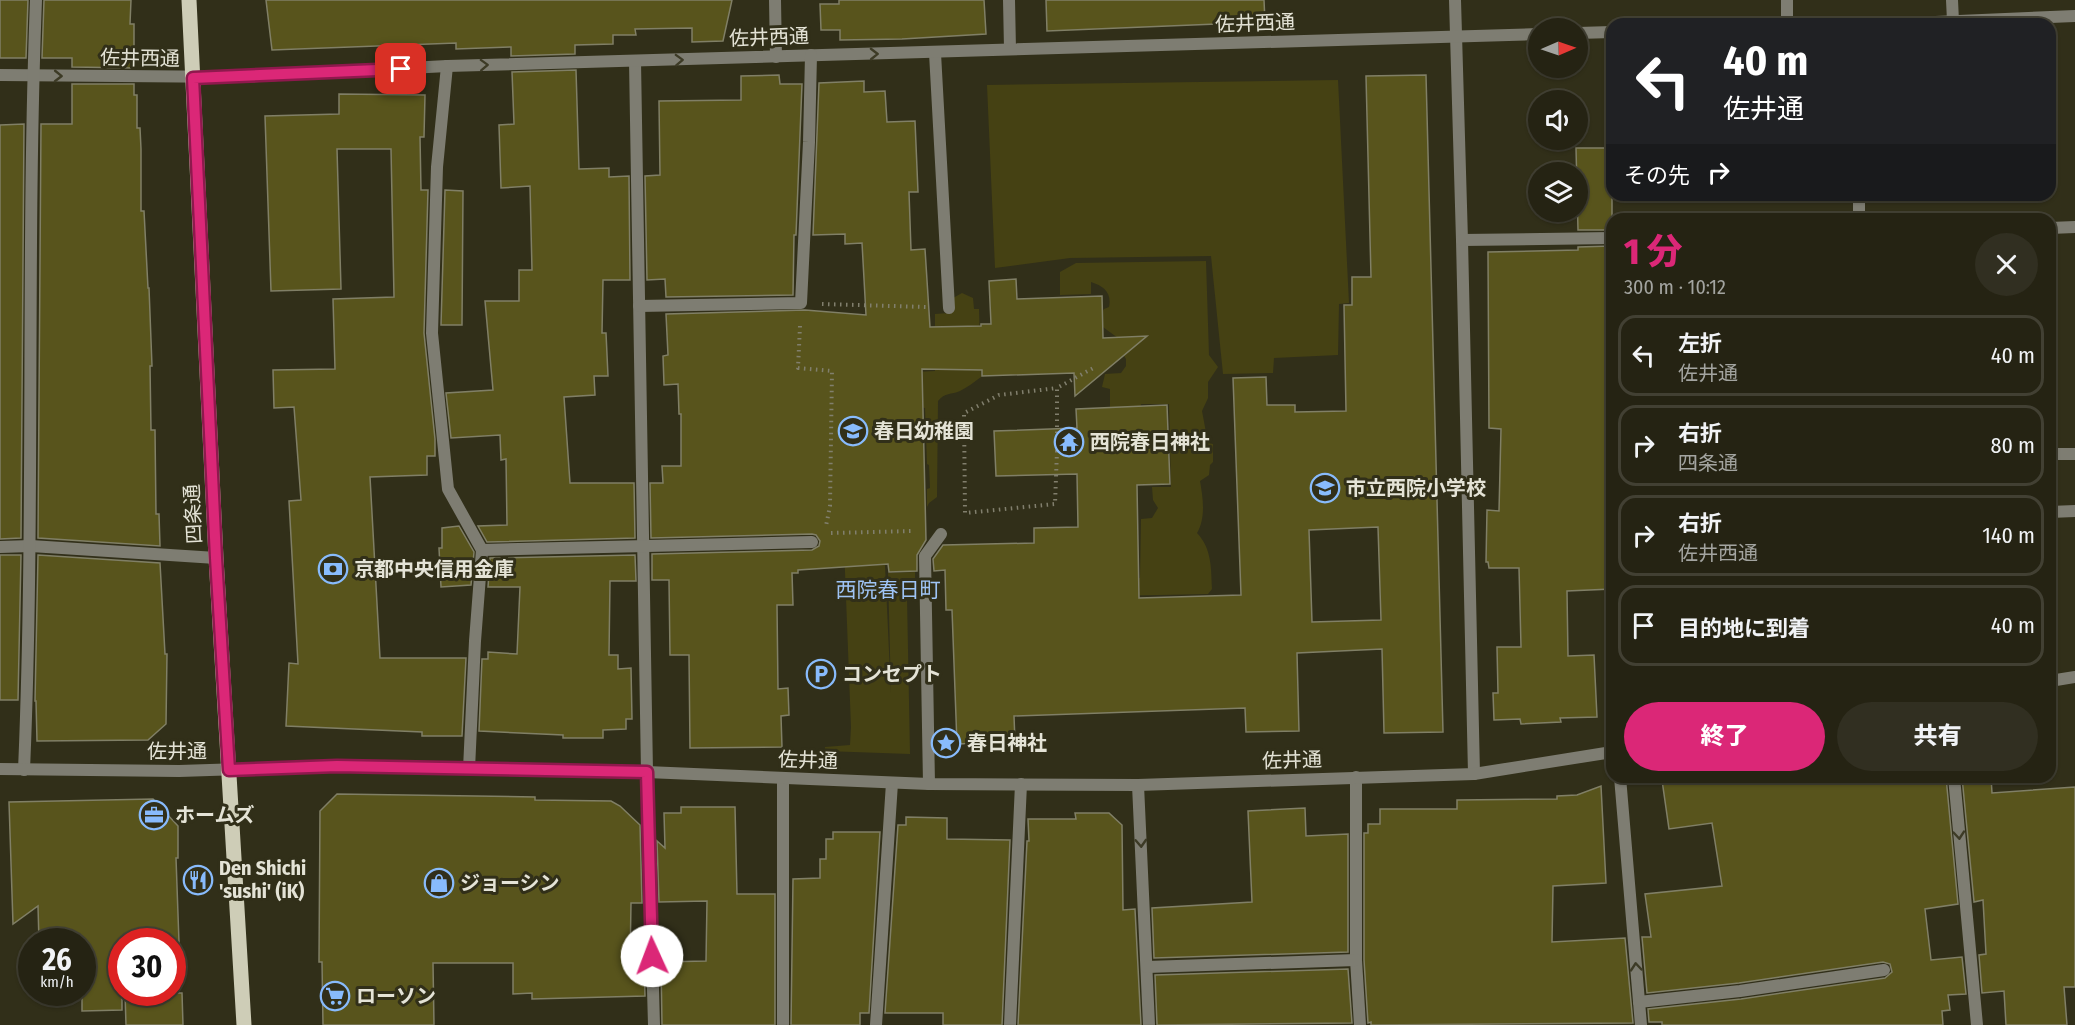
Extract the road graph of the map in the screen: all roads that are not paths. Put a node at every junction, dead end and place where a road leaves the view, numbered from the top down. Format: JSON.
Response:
{"nodes":[{"id":1,"x":36,"y":0,"type":"edge"},
{"id":2,"x":189,"y":0,"type":"edge"},
{"id":3,"x":775,"y":0,"type":"edge"},
{"id":4,"x":1010,"y":0,"type":"edge"},
{"id":5,"x":1455,"y":0,"type":"edge"},
{"id":6,"x":1787,"y":0,"type":"edge"},
{"id":7,"x":1952,"y":0,"type":"edge"},
{"id":8,"x":2075,"y":16,"type":"edge"},
{"id":9,"x":1787,"y":18,"type":"edge"},
{"id":10,"x":1953,"y":18,"type":"edge"},
{"id":11,"x":2026,"y":18,"type":"edge"},
{"id":12,"x":1588,"y":33,"type":"edge"},
{"id":13,"x":1606,"y":33,"type":"edge"},
{"id":14,"x":1528,"y":34,"type":"edge"},
{"id":15,"x":1456,"y":37,"type":"junction"},
{"id":16,"x":1010,"y":49,"type":"junction"},
{"id":17,"x":935,"y":52,"type":"junction"},
{"id":18,"x":811,"y":55,"type":"junction"},
{"id":19,"x":776,"y":57,"type":"junction"},
{"id":20,"x":635,"y":61,"type":"junction"},
{"id":21,"x":447,"y":66,"type":"junction"},
{"id":22,"x":0,"y":75,"type":"edge"},
{"id":23,"x":33,"y":76,"type":"junction"},
{"id":24,"x":193,"y":78,"type":"junction"},
{"id":25,"x":2075,"y":227,"type":"edge"},
{"id":26,"x":2056,"y":228,"type":"edge"},
{"id":27,"x":1606,"y":238,"type":"edge"},
{"id":28,"x":1462,"y":240,"type":"junction"},
{"id":29,"x":639,"y":306,"type":"junction"},
{"id":30,"x":949,"y":308,"type":"road end"},
{"id":31,"x":2056,"y":454,"type":"edge"},
{"id":32,"x":2075,"y":454,"type":"edge"},
{"id":33,"x":2075,"y":511,"type":"edge"},
{"id":34,"x":2056,"y":512,"type":"edge"},
{"id":35,"x":938,"y":538,"type":"road end"},
{"id":36,"x":812,"y":542,"type":"dead end"},
{"id":37,"x":31,"y":546,"type":"junction"},
{"id":38,"x":643,"y":546,"type":"junction"},
{"id":39,"x":0,"y":547,"type":"edge"},
{"id":40,"x":482,"y":550,"type":"junction"},
{"id":41,"x":216,"y":558,"type":"junction"},
{"id":42,"x":2075,"y":677,"type":"edge"},
{"id":43,"x":2056,"y":680,"type":"edge"},
{"id":44,"x":1606,"y":753,"type":"edge"},
{"id":45,"x":0,"y":769,"type":"edge"},
{"id":46,"x":469,"y":769,"type":"junction"},
{"id":47,"x":24,"y":770,"type":"junction"},
{"id":48,"x":229,"y":770,"type":"junction"},
{"id":49,"x":647,"y":772,"type":"junction"},
{"id":50,"x":1474,"y":774,"type":"junction"},
{"id":51,"x":1356,"y":777,"type":"junction"},
{"id":52,"x":783,"y":778,"type":"junction"},
{"id":53,"x":892,"y":783,"type":"junction"},
{"id":54,"x":1621,"y":783,"type":"edge"},
{"id":55,"x":1955,"y":783,"type":"edge"},
{"id":56,"x":929,"y":784,"type":"junction"},
{"id":57,"x":1021,"y":784,"type":"junction"},
{"id":58,"x":1138,"y":784,"type":"junction"},
{"id":59,"x":1356,"y":960,"type":"junction"},
{"id":60,"x":1147,"y":967,"type":"junction"},
{"id":61,"x":1884,"y":970,"type":"dead end"},
{"id":62,"x":1639,"y":1002,"type":"junction"},
{"id":63,"x":244,"y":1025,"type":"edge"},
{"id":64,"x":654,"y":1025,"type":"edge"},
{"id":65,"x":783,"y":1025,"type":"edge"},
{"id":66,"x":876,"y":1025,"type":"edge"},
{"id":67,"x":1010,"y":1025,"type":"edge"},
{"id":68,"x":1149,"y":1025,"type":"edge"},
{"id":69,"x":1360,"y":1025,"type":"edge"},
{"id":70,"x":1641,"y":1025,"type":"edge"},
{"id":71,"x":1977,"y":1025,"type":"edge"}],
"edges":[{"from":1,"to":23,"type":"street"},
{"from":2,"to":24,"type":"main road","name":"四条通"},
{"from":3,"to":19,"type":"street"},
{"from":4,"to":16,"type":"street"},
{"from":5,"to":15,"type":"street"},
{"from":6,"to":9,"type":"street"},
{"from":7,"to":10,"type":"street"},
{"from":8,"to":11,"type":"street"},
{"from":12,"to":13,"type":"street"},
{"from":14,"to":15,"type":"street","name":"佐井西通"},
{"from":15,"to":16,"type":"street","name":"佐井西通"},
{"from":15,"to":28,"type":"street"},
{"from":16,"to":17,"type":"street","name":"佐井西通"},
{"from":18,"to":17,"type":"street","name":"佐井西通","one_way":true},
{"from":17,"to":30,"type":"street"},
{"from":18,"to":19,"type":"street","name":"佐井西通"},
{"from":18,"to":29,"type":"street"},
{"from":20,"to":19,"type":"street","name":"佐井西通","one_way":true},
{"from":21,"to":20,"type":"street","name":"佐井西通","one_way":true},
{"from":20,"to":29,"type":"street"},
{"from":21,"to":24,"type":"street","name":"佐井西通"},
{"from":21,"to":40,"type":"street"},
{"from":22,"to":23,"type":"street","name":"佐井西通"},
{"from":23,"to":24,"type":"street","name":"佐井西通","one_way":true},
{"from":23,"to":37,"type":"street"},
{"from":24,"to":41,"type":"main road","name":"四条通"},
{"from":25,"to":26,"type":"street"},
{"from":27,"to":28,"type":"street"},
{"from":28,"to":50,"type":"street"},
{"from":29,"to":38,"type":"street"},
{"from":31,"to":32,"type":"street"},
{"from":33,"to":34,"type":"street"},
{"from":35,"to":56,"type":"street"},
{"from":36,"to":38,"type":"street"},
{"from":37,"to":39,"type":"street"},
{"from":37,"to":41,"type":"street"},
{"from":37,"to":47,"type":"street"},
{"from":38,"to":40,"type":"street"},
{"from":38,"to":49,"type":"street"},
{"from":40,"to":46,"type":"street"},
{"from":41,"to":48,"type":"main road","name":"四条通"},
{"from":42,"to":43,"type":"street"},
{"from":44,"to":50,"type":"street","name":"佐井通"},
{"from":45,"to":47,"type":"street","name":"佐井通"},
{"from":46,"to":48,"type":"street","name":"佐井通"},
{"from":46,"to":49,"type":"street","name":"佐井通"},
{"from":47,"to":48,"type":"street","name":"佐井通"},
{"from":48,"to":63,"type":"main road","name":"四条通"},
{"from":49,"to":52,"type":"street","name":"佐井通"},
{"from":49,"to":64,"type":"street"},
{"from":50,"to":51,"type":"street","name":"佐井通"},
{"from":51,"to":58,"type":"street","name":"佐井通"},
{"from":51,"to":59,"type":"street"},
{"from":52,"to":53,"type":"street","name":"佐井通"},
{"from":52,"to":65,"type":"street"},
{"from":53,"to":56,"type":"street","name":"佐井通"},
{"from":53,"to":66,"type":"street"},
{"from":62,"to":54,"type":"street","one_way":true},
{"from":55,"to":71,"type":"street","one_way":true},
{"from":56,"to":57,"type":"street","name":"佐井通"},
{"from":57,"to":58,"type":"street","name":"佐井通"},
{"from":57,"to":67,"type":"street"},
{"from":58,"to":60,"type":"street","one_way":true},
{"from":59,"to":60,"type":"street"},
{"from":59,"to":69,"type":"street"},
{"from":60,"to":68,"type":"street"},
{"from":61,"to":62,"type":"street"},
{"from":62,"to":70,"type":"street"}]}
